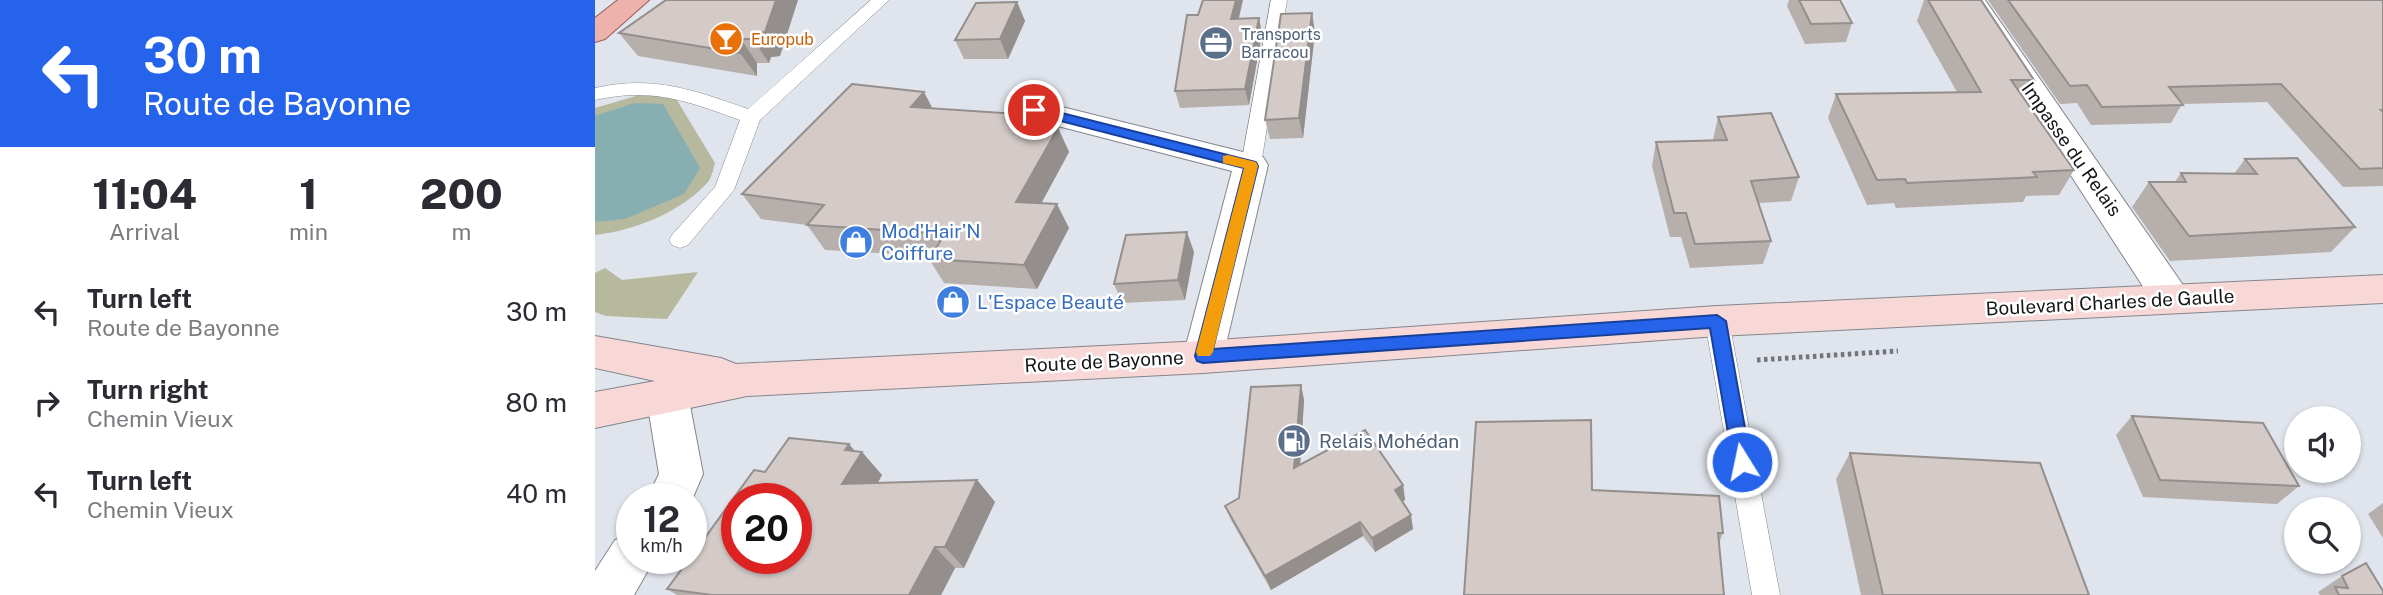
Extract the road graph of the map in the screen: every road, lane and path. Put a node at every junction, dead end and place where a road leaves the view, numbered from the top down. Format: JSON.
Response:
{"nodes":[{"id":1,"x":635,"y":0,"type":"edge"},
{"id":2,"x":881,"y":0,"type":"edge"},
{"id":3,"x":1279,"y":0,"type":"edge"},
{"id":4,"x":1971,"y":0,"type":"edge"},
{"id":5,"x":595,"y":33,"type":"edge"},
{"id":6,"x":595,"y":94,"type":"edge"},
{"id":7,"x":1034,"y":110,"type":"dead end"},
{"id":8,"x":751,"y":117,"type":"junction"},
{"id":9,"x":1251,"y":166,"type":"junction"},
{"id":10,"x":680,"y":240,"type":"dead end"},
{"id":11,"x":2383,"y":289,"type":"edge"},
{"id":12,"x":2171,"y":298,"type":"junction"},
{"id":13,"x":1837,"y":316,"type":"joint"},
{"id":14,"x":1717,"y":321,"type":"junction"},
{"id":15,"x":595,"y":352,"type":"edge"},
{"id":16,"x":1203,"y":356,"type":"junction"},
{"id":17,"x":747,"y":379,"type":"junction"},
{"id":18,"x":667,"y":395,"type":"junction"},
{"id":19,"x":595,"y":410,"type":"edge"},
{"id":20,"x":677,"y":483,"type":"edge"},
{"id":21,"x":620,"y":574,"type":"edge"},
{"id":22,"x":607,"y":595,"type":"edge"},
{"id":23,"x":1766,"y":595,"type":"edge"}],
"edges":[{"from":1,"to":5,"type":"main road"},
{"from":2,"to":8,"type":"lane"},
{"from":3,"to":9,"type":"lane"},
{"from":4,"to":12,"type":"street","name":"Impasse du Relais"},
{"from":6,"to":8,"type":"lane"},
{"from":7,"to":9,"type":"street"},
{"from":8,"to":10,"type":"lane"},
{"from":9,"to":16,"type":"street"},
{"from":11,"to":12,"type":"main road","name":"Boulevard Charles de Gaulle"},
{"from":12,"to":13,"type":"main road","name":"Boulevard Charles de Gaulle"},
{"from":13,"to":14,"type":"main road","name":"Route de Bayonne"},
{"from":14,"to":16,"type":"main road","name":"Route de Bayonne"},
{"from":14,"to":23,"type":"lane"},
{"from":15,"to":17,"type":"main road","name":"Route de Bayonne"},
{"from":16,"to":17,"type":"main road","name":"Route de Bayonne"},
{"from":17,"to":18,"type":"main road","name":"Route de Bayonne"},
{"from":18,"to":19,"type":"main road","name":"Route de Bayonne"},
{"from":18,"to":20,"type":"street"},
{"from":21,"to":22,"type":"street"}]}
